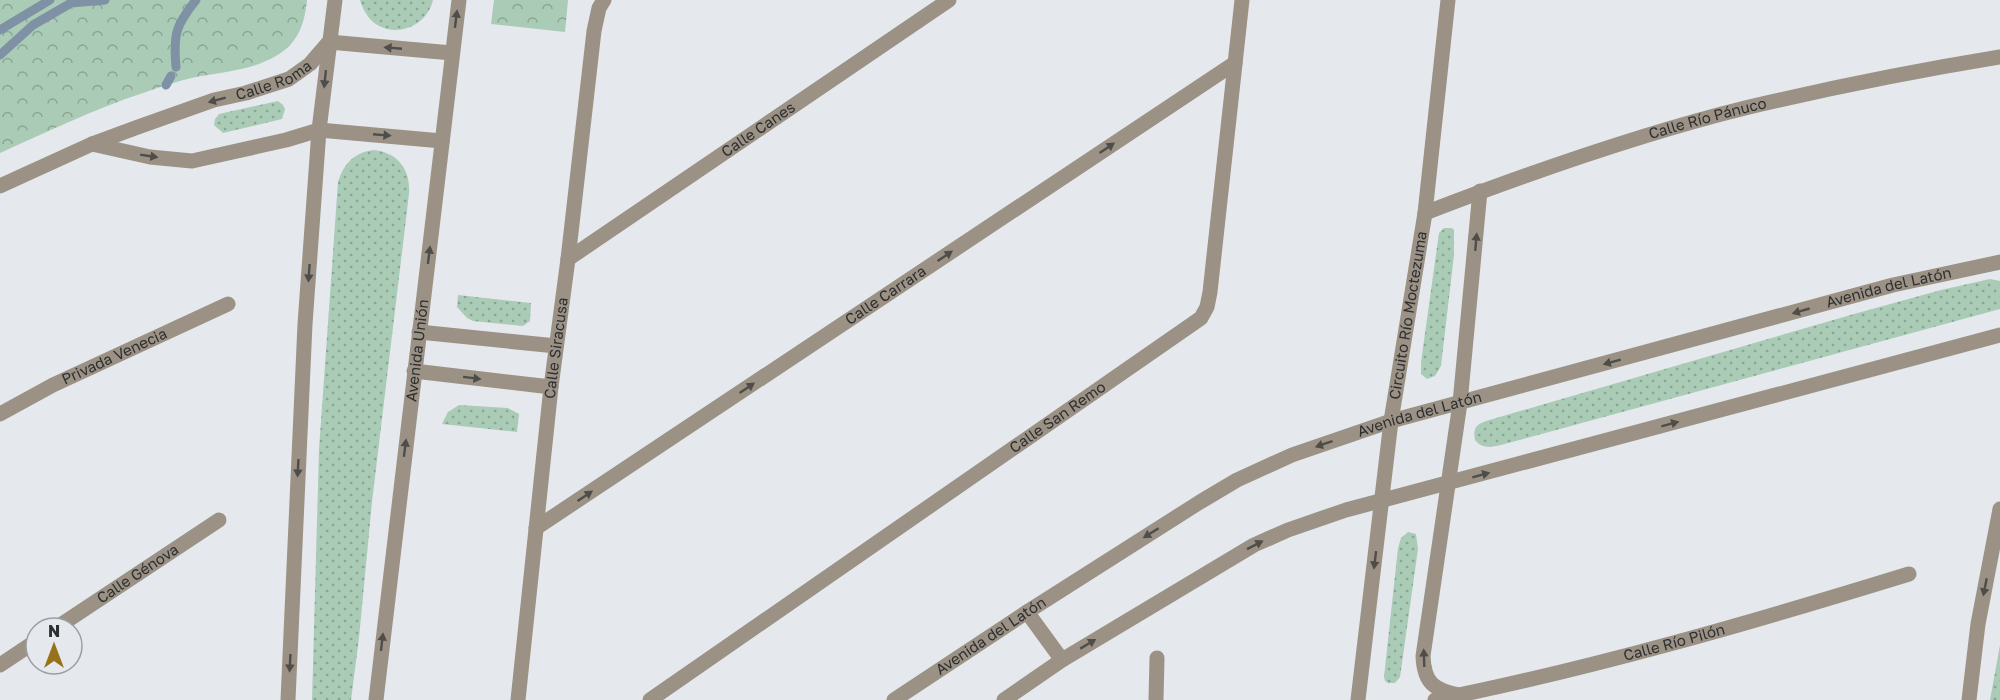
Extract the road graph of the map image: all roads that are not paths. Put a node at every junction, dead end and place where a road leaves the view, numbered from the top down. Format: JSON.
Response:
{"nodes":[{"id":1,"x":334,"y":0,"type":"edge"},
{"id":2,"x":459,"y":0,"type":"edge"},
{"id":3,"x":604,"y":0,"type":"edge"},
{"id":4,"x":949,"y":0,"type":"edge"},
{"id":5,"x":1242,"y":0,"type":"edge"},
{"id":6,"x":1448,"y":0,"type":"edge"},
{"id":7,"x":329,"y":42,"type":"junction"},
{"id":8,"x":452,"y":53,"type":"junction"},
{"id":9,"x":2000,"y":57,"type":"edge"},
{"id":10,"x":1235,"y":63,"type":"junction"},
{"id":11,"x":319,"y":130,"type":"junction"},
{"id":12,"x":442,"y":141,"type":"junction"},
{"id":13,"x":92,"y":144,"type":"junction"},
{"id":14,"x":0,"y":186,"type":"edge"},
{"id":15,"x":1480,"y":191,"type":"junction"},
{"id":16,"x":1425,"y":213,"type":"junction"},
{"id":17,"x":568,"y":259,"type":"junction"},
{"id":18,"x":2000,"y":262,"type":"edge"},
{"id":19,"x":228,"y":303,"type":"dead end"},
{"id":20,"x":419,"y":332,"type":"junction"},
{"id":21,"x":2000,"y":334,"type":"edge"},
{"id":22,"x":556,"y":346,"type":"junction"},
{"id":23,"x":414,"y":371,"type":"junction"},
{"id":24,"x":551,"y":387,"type":"junction"},
{"id":25,"x":1460,"y":403,"type":"junction"},
{"id":26,"x":0,"y":414,"type":"edge"},
{"id":27,"x":1391,"y":421,"type":"junction"},
{"id":28,"x":1449,"y":484,"type":"junction"},
{"id":29,"x":1381,"y":502,"type":"junction"},
{"id":30,"x":2000,"y":509,"type":"edge"},
{"id":31,"x":219,"y":520,"type":"dead end"},
{"id":32,"x":536,"y":528,"type":"junction"},
{"id":33,"x":1909,"y":574,"type":"dead end"},
{"id":34,"x":1027,"y":612,"type":"junction"},
{"id":35,"x":74,"y":616,"type":"edge"},
{"id":36,"x":24,"y":649,"type":"edge"},
{"id":37,"x":1157,"y":658,"type":"dead end"},
{"id":38,"x":1062,"y":660,"type":"junction"},
{"id":39,"x":0,"y":665,"type":"edge"},
{"id":40,"x":1459,"y":695,"type":"junction"},
{"id":41,"x":288,"y":700,"type":"edge"},
{"id":42,"x":376,"y":700,"type":"edge"},
{"id":43,"x":518,"y":700,"type":"edge"},
{"id":44,"x":650,"y":700,"type":"edge"},
{"id":45,"x":894,"y":700,"type":"edge"},
{"id":46,"x":1004,"y":700,"type":"edge"},
{"id":47,"x":1156,"y":700,"type":"edge"},
{"id":48,"x":1358,"y":700,"type":"edge"},
{"id":49,"x":1435,"y":700,"type":"edge"},
{"id":50,"x":1969,"y":700,"type":"edge"}],
"edges":[{"from":1,"to":7,"type":"street"},
{"from":8,"to":2,"type":"street","name":"Avenida Unión","one_way":true},
{"from":3,"to":17,"type":"street","name":"Calle Siracusa"},
{"from":4,"to":17,"type":"street","name":"Calle Canes"},
{"from":5,"to":10,"type":"street","name":"Calle San Remo"},
{"from":6,"to":16,"type":"street","name":"Circuito Río Moctezuma"},
{"from":8,"to":7,"type":"street","one_way":true},
{"from":7,"to":11,"type":"street","one_way":true},
{"from":7,"to":13,"type":"street","name":"Calle Roma","one_way":true},
{"from":8,"to":12,"type":"street","name":"Avenida Unión"},
{"from":9,"to":15,"type":"street","name":"Calle Río Pánuco"},
{"from":32,"to":10,"type":"street","name":"Calle Carrara","one_way":true},
{"from":10,"to":44,"type":"street","name":"Calle San Remo"},
{"from":11,"to":12,"type":"street","one_way":true},
{"from":13,"to":11,"type":"street","one_way":true},
{"from":11,"to":41,"type":"street","one_way":true},
{"from":20,"to":12,"type":"street","name":"Avenida Unión","one_way":true},
{"from":13,"to":14,"type":"street","name":"Calle Roma"},
{"from":15,"to":16,"type":"street","name":"Calle Río Pánuco"},
{"from":25,"to":15,"type":"street","one_way":true},
{"from":16,"to":27,"type":"street","name":"Circuito Río Moctezuma"},
{"from":17,"to":22,"type":"street","name":"Calle Siracusa"},
{"from":18,"to":25,"type":"street","name":"Avenida del Latón","one_way":true},
{"from":19,"to":26,"type":"street","name":"Privada Venecia"},
{"from":20,"to":22,"type":"street"},
{"from":20,"to":23,"type":"street","name":"Avenida Unión"},
{"from":28,"to":21,"type":"street","one_way":true},
{"from":22,"to":24,"type":"street","name":"Calle Siracusa"},
{"from":23,"to":24,"type":"street","one_way":true},
{"from":42,"to":23,"type":"street","name":"Avenida Unión","one_way":true},
{"from":24,"to":32,"type":"street","name":"Calle Siracusa"},
{"from":25,"to":27,"type":"street","name":"Avenida del Latón"},
{"from":25,"to":28,"type":"street"},
{"from":27,"to":29,"type":"street","name":"Circuito Río Moctezuma"},
{"from":27,"to":34,"type":"street","name":"Avenida del Latón","one_way":true},
{"from":28,"to":29,"type":"street"},
{"from":40,"to":28,"type":"street","one_way":true},
{"from":38,"to":29,"type":"street","one_way":true},
{"from":29,"to":48,"type":"street","name":"Circuito Río Moctezuma","one_way":true},
{"from":30,"to":50,"type":"street","one_way":true},
{"from":31,"to":35,"type":"street","name":"Calle Génova"},
{"from":32,"to":43,"type":"street","name":"Calle Siracusa"},
{"from":33,"to":40,"type":"street","name":"Calle Río Pilón"},
{"from":34,"to":38,"type":"street"},
{"from":34,"to":45,"type":"street","name":"Avenida del Latón"},
{"from":36,"to":39,"type":"street"},
{"from":37,"to":47,"type":"street"},
{"from":38,"to":46,"type":"street"},
{"from":40,"to":49,"type":"street","name":"Calle Río Pilón"}]}
